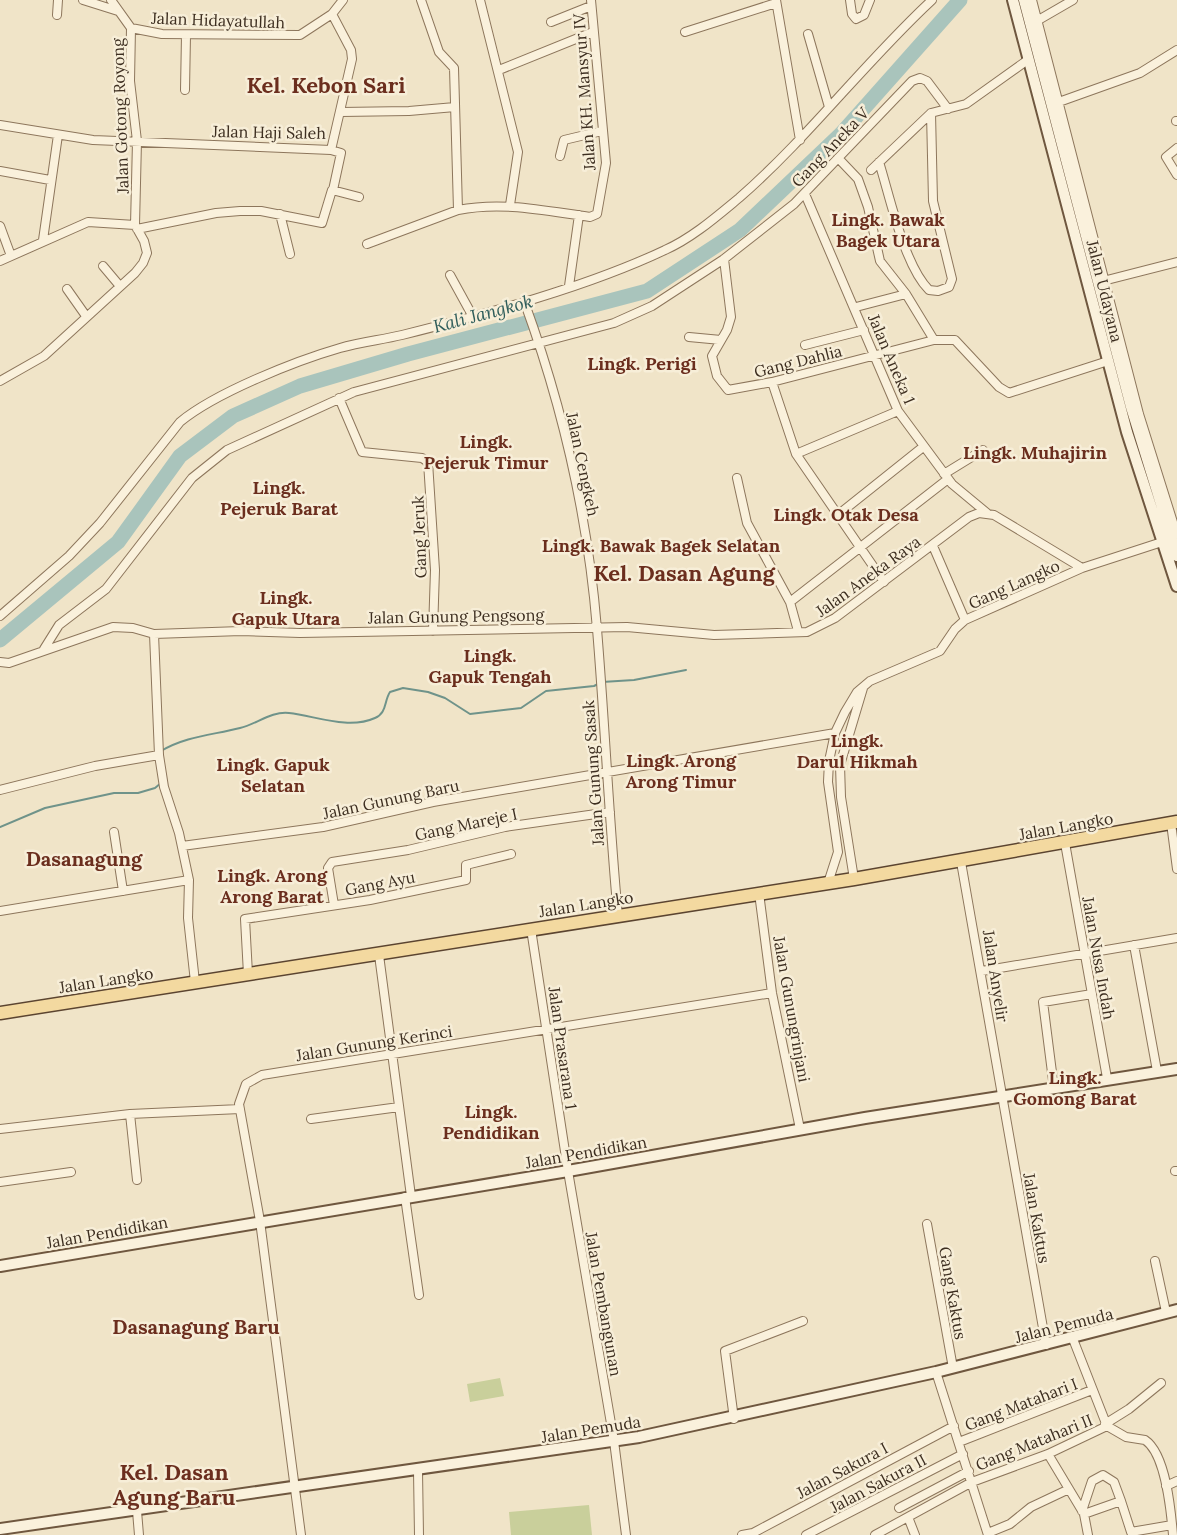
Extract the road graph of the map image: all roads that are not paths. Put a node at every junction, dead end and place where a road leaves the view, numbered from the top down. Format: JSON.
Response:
{"nodes":[{"id":1,"x":58,"y":0,"type":"edge"},
{"id":2,"x":83,"y":0,"type":"edge"},
{"id":3,"x":111,"y":0,"type":"edge"},
{"id":4,"x":343,"y":0,"type":"edge"},
{"id":5,"x":421,"y":0,"type":"edge"},
{"id":6,"x":480,"y":0,"type":"edge"},
{"id":7,"x":850,"y":0,"type":"edge"},
{"id":8,"x":870,"y":0,"type":"edge"},
{"id":9,"x":932,"y":0,"type":"edge"},
{"id":10,"x":1013,"y":0,"type":"edge"},
{"id":11,"x":1024,"y":0,"type":"edge"},
{"id":12,"x":1032,"y":0,"type":"edge"},
{"id":13,"x":1073,"y":0,"type":"edge"},
{"id":14,"x":776,"y":1,"type":"edge"},
{"id":15,"x":591,"y":3,"type":"edge"},
{"id":16,"x":120,"y":12,"type":"junction"},
{"id":17,"x":332,"y":14,"type":"junction"},
{"id":18,"x":57,"y":15,"type":"dead end"},
{"id":19,"x":550,"y":22,"type":"dead end"},
{"id":20,"x":1034,"y":23,"type":"junction"},
{"id":21,"x":131,"y":28,"type":"junction"},
{"id":22,"x":593,"y":32,"type":"junction"},
{"id":23,"x":685,"y":32,"type":"dead end"},
{"id":24,"x":808,"y":34,"type":"dead end"},
{"id":25,"x":186,"y":35,"type":"junction"},
{"id":26,"x":1177,"y":50,"type":"edge"},
{"id":27,"x":1029,"y":59,"type":"junction"},
{"id":28,"x":500,"y":70,"type":"junction"},
{"id":29,"x":185,"y":90,"type":"dead end"},
{"id":30,"x":1055,"y":103,"type":"junction"},
{"id":31,"x":455,"y":107,"type":"junction"},
{"id":32,"x":829,"y":107,"type":"junction"},
{"id":33,"x":948,"y":109,"type":"junction"},
{"id":34,"x":341,"y":112,"type":"junction"},
{"id":35,"x":931,"y":113,"type":"junction"},
{"id":36,"x":1051,"y":124,"type":"junction"},
{"id":37,"x":0,"y":125,"type":"edge"},
{"id":38,"x":602,"y":131,"type":"junction"},
{"id":39,"x":58,"y":135,"type":"junction"},
{"id":40,"x":800,"y":140,"type":"junction"},
{"id":41,"x":137,"y":141,"type":"junction"},
{"id":42,"x":1177,"y":148,"type":"edge"},
{"id":43,"x":331,"y":150,"type":"junction"},
{"id":44,"x":560,"y":156,"type":"dead end"},
{"id":45,"x":838,"y":158,"type":"junction"},
{"id":46,"x":879,"y":162,"type":"junction"},
{"id":47,"x":871,"y":170,"type":"dead end"},
{"id":48,"x":0,"y":171,"type":"edge"},
{"id":49,"x":1177,"y":175,"type":"edge"},
{"id":50,"x":50,"y":180,"type":"junction"},
{"id":51,"x":333,"y":190,"type":"junction"},
{"id":52,"x":805,"y":194,"type":"junction"},
{"id":53,"x":359,"y":197,"type":"dead end"},
{"id":54,"x":510,"y":206,"type":"junction"},
{"id":55,"x":458,"y":210,"type":"junction"},
{"id":56,"x":280,"y":214,"type":"junction"},
{"id":57,"x":579,"y":215,"type":"junction"},
{"id":58,"x":0,"y":226,"type":"edge"},
{"id":59,"x":136,"y":227,"type":"junction"},
{"id":60,"x":43,"y":240,"type":"junction"},
{"id":61,"x":368,"y":244,"type":"dead end"},
{"id":62,"x":290,"y":254,"type":"dead end"},
{"id":63,"x":11,"y":256,"type":"junction"},
{"id":64,"x":724,"y":259,"type":"junction"},
{"id":65,"x":0,"y":261,"type":"edge"},
{"id":66,"x":1177,"y":262,"type":"edge"},
{"id":67,"x":103,"y":266,"type":"dead end"},
{"id":68,"x":450,"y":275,"type":"dead end"},
{"id":69,"x":1102,"y":281,"type":"junction"},
{"id":70,"x":119,"y":285,"type":"junction"},
{"id":71,"x":569,"y":286,"type":"junction"},
{"id":72,"x":66,"y":289,"type":"dead end"},
{"id":73,"x":906,"y":294,"type":"junction"},
{"id":74,"x":524,"y":301,"type":"junction"},
{"id":75,"x":856,"y":308,"type":"junction"},
{"id":76,"x":472,"y":315,"type":"junction"},
{"id":77,"x":86,"y":316,"type":"junction"},
{"id":78,"x":864,"y":330,"type":"junction"},
{"id":79,"x":688,"y":337,"type":"dead end"},
{"id":80,"x":721,"y":340,"type":"junction"},
{"id":81,"x":934,"y":340,"type":"junction"},
{"id":82,"x":536,"y":342,"type":"junction"},
{"id":83,"x":805,"y":345,"type":"dead end"},
{"id":84,"x":874,"y":356,"type":"junction"},
{"id":85,"x":1108,"y":361,"type":"junction"},
{"id":86,"x":0,"y":381,"type":"edge"},
{"id":87,"x":772,"y":382,"type":"junction"},
{"id":88,"x":339,"y":398,"type":"junction"},
{"id":89,"x":898,"y":411,"type":"junction"},
{"id":90,"x":923,"y":447,"type":"junction"},
{"id":91,"x":983,"y":450,"type":"dead end"},
{"id":92,"x":796,"y":454,"type":"junction"},
{"id":93,"x":946,"y":477,"type":"junction"},
{"id":94,"x":737,"y":478,"type":"dead end"},
{"id":95,"x":987,"y":513,"type":"junction"},
{"id":96,"x":839,"y":514,"type":"junction"},
{"id":97,"x":1171,"y":541,"type":"edge"},
{"id":98,"x":861,"y":546,"type":"junction"},
{"id":99,"x":933,"y":546,"type":"junction"},
{"id":100,"x":1173,"y":558,"type":"edge"},
{"id":101,"x":1082,"y":568,"type":"junction"},
{"id":102,"x":884,"y":582,"type":"junction"},
{"id":103,"x":1177,"y":586,"type":"edge"},
{"id":104,"x":790,"y":602,"type":"junction"},
{"id":105,"x":0,"y":616,"type":"edge"},
{"id":106,"x":965,"y":620,"type":"junction"},
{"id":107,"x":597,"y":628,"type":"junction"},
{"id":108,"x":433,"y":631,"type":"junction"},
{"id":109,"x":798,"y":631,"type":"junction"},
{"id":110,"x":154,"y":634,"type":"junction"},
{"id":111,"x":44,"y":649,"type":"junction"},
{"id":112,"x":2,"y":663,"type":"edge"},
{"id":113,"x":864,"y":687,"type":"junction"},
{"id":114,"x":835,"y":733,"type":"junction"},
{"id":115,"x":157,"y":754,"type":"junction"},
{"id":116,"x":606,"y":773,"type":"junction"},
{"id":117,"x":0,"y":790,"type":"edge"},
{"id":118,"x":610,"y":812,"type":"junction"},
{"id":119,"x":1174,"y":822,"type":"edge"},
{"id":120,"x":114,"y":832,"type":"dead end"},
{"id":121,"x":1065,"y":843,"type":"junction"},
{"id":122,"x":182,"y":846,"type":"junction"},
{"id":123,"x":511,"y":854,"type":"dead end"},
{"id":124,"x":961,"y":862,"type":"junction"},
{"id":125,"x":1177,"y":869,"type":"edge"},
{"id":126,"x":854,"y":879,"type":"junction"},
{"id":127,"x":189,"y":880,"type":"junction"},
{"id":128,"x":828,"y":883,"type":"junction"},
{"id":129,"x":123,"y":891,"type":"junction"},
{"id":130,"x":759,"y":893,"type":"junction"},
{"id":131,"x":334,"y":905,"type":"junction"},
{"id":132,"x":0,"y":911,"type":"edge"},
{"id":133,"x":618,"y":916,"type":"junction"},
{"id":134,"x":531,"y":929,"type":"junction"},
{"id":135,"x":1177,"y":938,"type":"edge"},
{"id":136,"x":1134,"y":945,"type":"junction"},
{"id":137,"x":1085,"y":953,"type":"junction"},
{"id":138,"x":379,"y":955,"type":"junction"},
{"id":139,"x":982,"y":971,"type":"junction"},
{"id":140,"x":248,"y":974,"type":"junction"},
{"id":141,"x":195,"y":982,"type":"junction"},
{"id":142,"x":772,"y":993,"type":"junction"},
{"id":143,"x":1092,"y":994,"type":"junction"},
{"id":144,"x":0,"y":1013,"type":"edge"},
{"id":145,"x":546,"y":1029,"type":"junction"},
{"id":146,"x":392,"y":1053,"type":"junction"},
{"id":147,"x":1177,"y":1069,"type":"edge"},
{"id":148,"x":1157,"y":1071,"type":"junction"},
{"id":149,"x":1107,"y":1078,"type":"junction"},
{"id":150,"x":1054,"y":1088,"type":"junction"},
{"id":151,"x":1002,"y":1096,"type":"junction"},
{"id":152,"x":399,"y":1107,"type":"junction"},
{"id":153,"x":240,"y":1109,"type":"junction"},
{"id":154,"x":130,"y":1114,"type":"junction"},
{"id":155,"x":311,"y":1119,"type":"dead end"},
{"id":156,"x":0,"y":1129,"type":"edge"},
{"id":157,"x":800,"y":1130,"type":"junction"},
{"id":158,"x":568,"y":1171,"type":"junction"},
{"id":159,"x":71,"y":1172,"type":"dead end"},
{"id":160,"x":137,"y":1180,"type":"dead end"},
{"id":161,"x":0,"y":1182,"type":"edge"},
{"id":162,"x":408,"y":1196,"type":"junction"},
{"id":163,"x":260,"y":1221,"type":"junction"},
{"id":164,"x":927,"y":1224,"type":"dead end"},
{"id":165,"x":1155,"y":1260,"type":"dead end"},
{"id":166,"x":0,"y":1266,"type":"edge"},
{"id":167,"x":419,"y":1294,"type":"dead end"},
{"id":168,"x":1172,"y":1311,"type":"edge"},
{"id":169,"x":803,"y":1321,"type":"dead end"},
{"id":170,"x":1073,"y":1339,"type":"junction"},
{"id":171,"x":1046,"y":1345,"type":"junction"},
{"id":172,"x":953,"y":1368,"type":"junction"},
{"id":173,"x":936,"y":1372,"type":"junction"},
{"id":174,"x":1161,"y":1383,"type":"dead end"},
{"id":175,"x":1092,"y":1390,"type":"junction"},
{"id":176,"x":734,"y":1419,"type":"junction"},
{"id":177,"x":1106,"y":1425,"type":"junction"},
{"id":178,"x":954,"y":1426,"type":"junction"},
{"id":179,"x":614,"y":1441,"type":"junction"},
{"id":180,"x":959,"y":1442,"type":"junction"},
{"id":181,"x":963,"y":1454,"type":"junction"},
{"id":182,"x":1048,"y":1454,"type":"junction"},
{"id":183,"x":418,"y":1471,"type":"junction"},
{"id":184,"x":969,"y":1471,"type":"junction"},
{"id":185,"x":1177,"y":1481,"type":"edge"},
{"id":186,"x":972,"y":1482,"type":"junction"},
{"id":187,"x":295,"y":1486,"type":"junction"},
{"id":188,"x":1166,"y":1486,"type":"junction"},
{"id":189,"x":1067,"y":1490,"type":"junction"},
{"id":190,"x":1121,"y":1501,"type":"junction"},
{"id":191,"x":899,"y":1508,"type":"dead end"},
{"id":192,"x":137,"y":1511,"type":"junction"},
{"id":193,"x":1083,"y":1513,"type":"junction"},
{"id":194,"x":908,"y":1517,"type":"junction"},
{"id":195,"x":1174,"y":1519,"type":"edge"},
{"id":196,"x":0,"y":1529,"type":"edge"},
{"id":197,"x":753,"y":1534,"type":"edge"},
{"id":198,"x":988,"y":1534,"type":"edge"},
{"id":199,"x":139,"y":1535,"type":"edge"},
{"id":200,"x":301,"y":1535,"type":"edge"},
{"id":201,"x":419,"y":1535,"type":"edge"},
{"id":202,"x":627,"y":1535,"type":"edge"},
{"id":203,"x":742,"y":1535,"type":"edge"},
{"id":204,"x":806,"y":1535,"type":"edge"},
{"id":205,"x":875,"y":1535,"type":"edge"},
{"id":206,"x":915,"y":1535,"type":"edge"},
{"id":207,"x":1088,"y":1535,"type":"edge"},
{"id":208,"x":1173,"y":1535,"type":"edge"}],
"edges":[{"from":1,"to":18,"type":"street"},
{"from":2,"to":16,"type":"street"},
{"from":3,"to":16,"type":"street","name":"Jalan Gotong Royong"},
{"from":4,"to":17,"type":"street","name":"Jalan Hidayatullah"},
{"from":5,"to":31,"type":"street"},
{"from":6,"to":28,"type":"street"},
{"from":7,"to":8,"type":"street"},
{"from":9,"to":32,"type":"street"},
{"from":10,"to":27,"type":"main road","name":"Jalan Udayana"},
{"from":11,"to":20,"type":"main road","name":"Jalan Udayana"},
{"from":12,"to":20,"type":"street"},
{"from":13,"to":20,"type":"street"},
{"from":14,"to":23,"type":"street"},
{"from":14,"to":40,"type":"street"},
{"from":15,"to":19,"type":"street"},
{"from":15,"to":22,"type":"street","name":"Jalan KH. Mansyur IV"},
{"from":16,"to":21,"type":"street","name":"Jalan Gotong Royong"},
{"from":17,"to":25,"type":"street","name":"Jalan Hidayatullah"},
{"from":17,"to":34,"type":"street","name":"Jalan Haji Saleh"},
{"from":20,"to":30,"type":"main road","name":"Jalan Udayana"},
{"from":21,"to":25,"type":"street","name":"Jalan Hidayatullah"},
{"from":21,"to":41,"type":"street","name":"Jalan Gotong Royong"},
{"from":22,"to":28,"type":"street"},
{"from":22,"to":38,"type":"street","name":"Jalan KH. Mansyur IV"},
{"from":24,"to":32,"type":"street"},
{"from":25,"to":29,"type":"street"},
{"from":26,"to":30,"type":"street"},
{"from":27,"to":33,"type":"street"},
{"from":27,"to":36,"type":"main road","name":"Jalan Udayana"},
{"from":28,"to":54,"type":"street"},
{"from":30,"to":36,"type":"main road","name":"Jalan Udayana"},
{"from":30,"to":69,"type":"street"},
{"from":31,"to":34,"type":"street"},
{"from":31,"to":55,"type":"street"},
{"from":32,"to":40,"type":"street"},
{"from":33,"to":35,"type":"street"},
{"from":33,"to":45,"type":"street","name":"Gang Aneka V"},
{"from":34,"to":43,"type":"street","name":"Jalan Haji Saleh"},
{"from":35,"to":46,"type":"street"},
{"from":35,"to":46,"type":"street"},
{"from":36,"to":69,"type":"main road","name":"Jalan Udayana"},
{"from":36,"to":85,"type":"main road","name":"Jalan Udayana"},
{"from":37,"to":39,"type":"street","name":"Jalan Haji Saleh"},
{"from":38,"to":44,"type":"street"},
{"from":38,"to":57,"type":"street","name":"Jalan KH. Mansyur IV"},
{"from":39,"to":41,"type":"street","name":"Jalan Haji Saleh"},
{"from":39,"to":50,"type":"street"},
{"from":40,"to":71,"type":"street"},
{"from":41,"to":43,"type":"street","name":"Jalan Haji Saleh"},
{"from":41,"to":59,"type":"street","name":"Jalan Gotong Royong"},
{"from":42,"to":49,"type":"street"},
{"from":43,"to":51,"type":"street"},
{"from":45,"to":52,"type":"street","name":"Gang Aneka V"},
{"from":45,"to":73,"type":"street"},
{"from":46,"to":47,"type":"street"},
{"from":48,"to":50,"type":"street"},
{"from":50,"to":60,"type":"street"},
{"from":51,"to":53,"type":"street"},
{"from":51,"to":56,"type":"street"},
{"from":52,"to":64,"type":"street","name":"Gang Aneka V"},
{"from":52,"to":75,"type":"street","name":"Jalan Aneka 1"},
{"from":54,"to":55,"type":"street"},
{"from":54,"to":57,"type":"street"},
{"from":55,"to":61,"type":"street"},
{"from":56,"to":59,"type":"street"},
{"from":56,"to":62,"type":"street"},
{"from":57,"to":71,"type":"street"},
{"from":58,"to":63,"type":"street"},
{"from":59,"to":60,"type":"street"},
{"from":59,"to":70,"type":"street","name":"Jalan Gotong Royong"},
{"from":60,"to":63,"type":"street"},
{"from":63,"to":65,"type":"street"},
{"from":64,"to":80,"type":"street"},
{"from":64,"to":82,"type":"street","name":"Gang Aneka V"},
{"from":66,"to":69,"type":"street"},
{"from":67,"to":70,"type":"street"},
{"from":68,"to":76,"type":"street"},
{"from":69,"to":97,"type":"main road","name":"Jalan Udayana"},
{"from":70,"to":77,"type":"street","name":"Jalan Gotong Royong"},
{"from":71,"to":74,"type":"street"},
{"from":72,"to":77,"type":"street"},
{"from":73,"to":75,"type":"street"},
{"from":73,"to":81,"type":"street"},
{"from":74,"to":76,"type":"street"},
{"from":74,"to":82,"type":"street","name":"Jalan Cengkeh"},
{"from":75,"to":78,"type":"street","name":"Jalan Aneka 1"},
{"from":76,"to":105,"type":"street"},
{"from":77,"to":86,"type":"street","name":"Jalan Gotong Royong"},
{"from":78,"to":83,"type":"street"},
{"from":78,"to":84,"type":"street","name":"Jalan Aneka 1"},
{"from":79,"to":80,"type":"street"},
{"from":80,"to":87,"type":"street","name":"Gang Dahlia"},
{"from":81,"to":84,"type":"street","name":"Gang Dahlia"},
{"from":81,"to":85,"type":"street"},
{"from":82,"to":88,"type":"street","name":"Gang Aneka V"},
{"from":82,"to":107,"type":"street","name":"Jalan Cengkeh"},
{"from":84,"to":87,"type":"street","name":"Gang Dahlia"},
{"from":84,"to":89,"type":"street","name":"Jalan Aneka 1"},
{"from":85,"to":97,"type":"main road","name":"Jalan Udayana"},
{"from":87,"to":92,"type":"street"},
{"from":88,"to":108,"type":"street","name":"Gang Jeruk"},
{"from":88,"to":111,"type":"street","name":"Gang Aneka V"},
{"from":89,"to":90,"type":"street","name":"Jalan Aneka 1"},
{"from":89,"to":92,"type":"street"},
{"from":90,"to":93,"type":"street","name":"Jalan Aneka 1"},
{"from":90,"to":96,"type":"street"},
{"from":91,"to":93,"type":"street"},
{"from":92,"to":96,"type":"street"},
{"from":93,"to":95,"type":"street","name":"Jalan Aneka 1"},
{"from":93,"to":98,"type":"street"},
{"from":94,"to":104,"type":"street"},
{"from":95,"to":99,"type":"street","name":"Jalan Aneka Raya"},
{"from":95,"to":101,"type":"street"},
{"from":96,"to":98,"type":"street"},
{"from":97,"to":100,"type":"main road","name":"Jalan Udayana"},
{"from":97,"to":101,"type":"street"},
{"from":98,"to":102,"type":"street"},
{"from":98,"to":104,"type":"street"},
{"from":99,"to":102,"type":"street","name":"Jalan Aneka Raya"},
{"from":99,"to":106,"type":"street"},
{"from":100,"to":103,"type":"main road","name":"Jalan Udayana"},
{"from":101,"to":106,"type":"street","name":"Gang Langko"},
{"from":102,"to":109,"type":"street","name":"Jalan Aneka Raya"},
{"from":104,"to":109,"type":"street"},
{"from":106,"to":113,"type":"street","name":"Gang Langko"},
{"from":107,"to":108,"type":"street","name":"Jalan Gunung Pengsong"},
{"from":107,"to":109,"type":"street","name":"Jalan Aneka Raya"},
{"from":107,"to":116,"type":"street","name":"Jalan Gunung Sasak"},
{"from":108,"to":110,"type":"street","name":"Jalan Gunung Pengsong"},
{"from":110,"to":111,"type":"street","name":"Jalan Gunung Pengsong"},
{"from":110,"to":115,"type":"street"},
{"from":111,"to":112,"type":"street","name":"Jalan Gunung Pengsong"},
{"from":113,"to":114,"type":"street","name":"Gang Langko"},
{"from":113,"to":126,"type":"street"},
{"from":114,"to":116,"type":"street","name":"Jalan Gunung Baru"},
{"from":114,"to":128,"type":"street","name":"Gang Langko"},
{"from":115,"to":117,"type":"street"},
{"from":115,"to":122,"type":"street"},
{"from":116,"to":118,"type":"street","name":"Jalan Gunung Sasak"},
{"from":116,"to":122,"type":"street","name":"Jalan Gunung Baru"},
{"from":118,"to":131,"type":"street","name":"Gang Mareje I"},
{"from":118,"to":133,"type":"street","name":"Jalan Gunung Sasak"},
{"from":119,"to":121,"type":"main road","name":"Jalan Langko"},
{"from":119,"to":125,"type":"street"},
{"from":120,"to":129,"type":"street"},
{"from":121,"to":124,"type":"main road","name":"Jalan Langko"},
{"from":121,"to":137,"type":"street","name":"Jalan Nusa Indah"},
{"from":122,"to":127,"type":"street"},
{"from":123,"to":131,"type":"street","name":"Gang Ayu"},
{"from":124,"to":126,"type":"main road","name":"Jalan Langko"},
{"from":124,"to":139,"type":"street","name":"Jalan Anyelir"},
{"from":126,"to":128,"type":"main road","name":"Jalan Langko"},
{"from":127,"to":129,"type":"street"},
{"from":127,"to":141,"type":"street"},
{"from":128,"to":130,"type":"main road","name":"Jalan Langko"},
{"from":129,"to":132,"type":"street"},
{"from":130,"to":133,"type":"main road","name":"Jalan Langko"},
{"from":130,"to":142,"type":"street","name":"Jalan Gunungrinjani"},
{"from":131,"to":140,"type":"street","name":"Gang Ayu"},
{"from":133,"to":134,"type":"main road","name":"Jalan Langko"},
{"from":134,"to":138,"type":"main road","name":"Jalan Langko"},
{"from":134,"to":145,"type":"street","name":"Jalan Prasarana 1"},
{"from":135,"to":136,"type":"street"},
{"from":136,"to":137,"type":"street"},
{"from":136,"to":148,"type":"street"},
{"from":137,"to":139,"type":"street"},
{"from":137,"to":143,"type":"street","name":"Jalan Nusa Indah"},
{"from":138,"to":140,"type":"main road","name":"Jalan Langko"},
{"from":138,"to":146,"type":"street"},
{"from":139,"to":151,"type":"street","name":"Jalan Anyelir"},
{"from":140,"to":141,"type":"main road","name":"Jalan Langko"},
{"from":141,"to":144,"type":"main road","name":"Jalan Langko"},
{"from":142,"to":145,"type":"street","name":"Jalan Gunung Kerinci"},
{"from":142,"to":157,"type":"street","name":"Jalan Gunungrinjani"},
{"from":143,"to":149,"type":"street","name":"Jalan Nusa Indah"},
{"from":143,"to":150,"type":"street"},
{"from":145,"to":146,"type":"street","name":"Jalan Gunung Kerinci"},
{"from":145,"to":158,"type":"street","name":"Jalan Prasarana 1"},
{"from":146,"to":152,"type":"street"},
{"from":146,"to":153,"type":"street","name":"Jalan Gunung Kerinci"},
{"from":147,"to":148,"type":"main road","name":"Jalan Pendidikan"},
{"from":148,"to":149,"type":"main road","name":"Jalan Pendidikan"},
{"from":149,"to":150,"type":"main road","name":"Jalan Pendidikan"},
{"from":150,"to":151,"type":"main road","name":"Jalan Pendidikan"},
{"from":151,"to":157,"type":"main road","name":"Jalan Pendidikan"},
{"from":151,"to":171,"type":"street","name":"Jalan Kaktus"},
{"from":152,"to":155,"type":"street"},
{"from":152,"to":162,"type":"street"},
{"from":153,"to":154,"type":"street"},
{"from":153,"to":163,"type":"street"},
{"from":154,"to":156,"type":"street"},
{"from":154,"to":160,"type":"street"},
{"from":157,"to":158,"type":"main road","name":"Jalan Pendidikan"},
{"from":158,"to":162,"type":"main road","name":"Jalan Pendidikan"},
{"from":158,"to":179,"type":"street","name":"Jalan Pembangunan"},
{"from":159,"to":161,"type":"street"},
{"from":162,"to":163,"type":"main road","name":"Jalan Pendidikan"},
{"from":162,"to":167,"type":"street"},
{"from":163,"to":166,"type":"main road","name":"Jalan Pendidikan"},
{"from":163,"to":187,"type":"street"},
{"from":164,"to":172,"type":"street","name":"Gang Kaktus"},
{"from":165,"to":168,"type":"street"},
{"from":168,"to":170,"type":"main road","name":"Jalan Pemuda"},
{"from":169,"to":176,"type":"street"},
{"from":170,"to":171,"type":"main road","name":"Jalan Pemuda"},
{"from":170,"to":175,"type":"street"},
{"from":171,"to":172,"type":"main road","name":"Jalan Pemuda"},
{"from":172,"to":173,"type":"main road","name":"Jalan Pemuda"},
{"from":173,"to":176,"type":"main road","name":"Jalan Pemuda"},
{"from":173,"to":178,"type":"street"},
{"from":174,"to":177,"type":"street","name":"Gang Matahari II"},
{"from":175,"to":177,"type":"street"},
{"from":175,"to":180,"type":"street","name":"Gang Matahari I"},
{"from":176,"to":179,"type":"main road","name":"Jalan Pemuda"},
{"from":177,"to":182,"type":"street","name":"Gang Matahari II"},
{"from":177,"to":188,"type":"street"},
{"from":178,"to":180,"type":"street"},
{"from":178,"to":197,"type":"street","name":"Jalan Sakura I"},
{"from":179,"to":183,"type":"main road","name":"Jalan Pemuda"},
{"from":179,"to":202,"type":"street","name":"Jalan Pembangunan"},
{"from":180,"to":181,"type":"street"},
{"from":181,"to":184,"type":"street"},
{"from":181,"to":204,"type":"street","name":"Jalan Sakura II"},
{"from":182,"to":186,"type":"street","name":"Gang Matahari II"},
{"from":182,"to":189,"type":"street"},
{"from":183,"to":187,"type":"main road","name":"Jalan Pemuda"},
{"from":183,"to":201,"type":"street"},
{"from":184,"to":186,"type":"street"},
{"from":184,"to":191,"type":"street"},
{"from":185,"to":188,"type":"street"},
{"from":186,"to":194,"type":"street","name":"Gang Matahari II"},
{"from":186,"to":198,"type":"street"},
{"from":187,"to":192,"type":"main road","name":"Jalan Pemuda"},
{"from":187,"to":200,"type":"street"},
{"from":188,"to":195,"type":"street"},
{"from":189,"to":193,"type":"street"},
{"from":189,"to":198,"type":"street"},
{"from":190,"to":193,"type":"street"},
{"from":190,"to":193,"type":"street"},
{"from":190,"to":195,"type":"street"},
{"from":192,"to":196,"type":"main road","name":"Jalan Pemuda"},
{"from":192,"to":199,"type":"street"},
{"from":193,"to":207,"type":"street"},
{"from":194,"to":205,"type":"street","name":"Gang Matahari II"},
{"from":194,"to":206,"type":"street"},
{"from":195,"to":208,"type":"street"},
{"from":197,"to":203,"type":"street","name":"Jalan Sakura I"}]}
